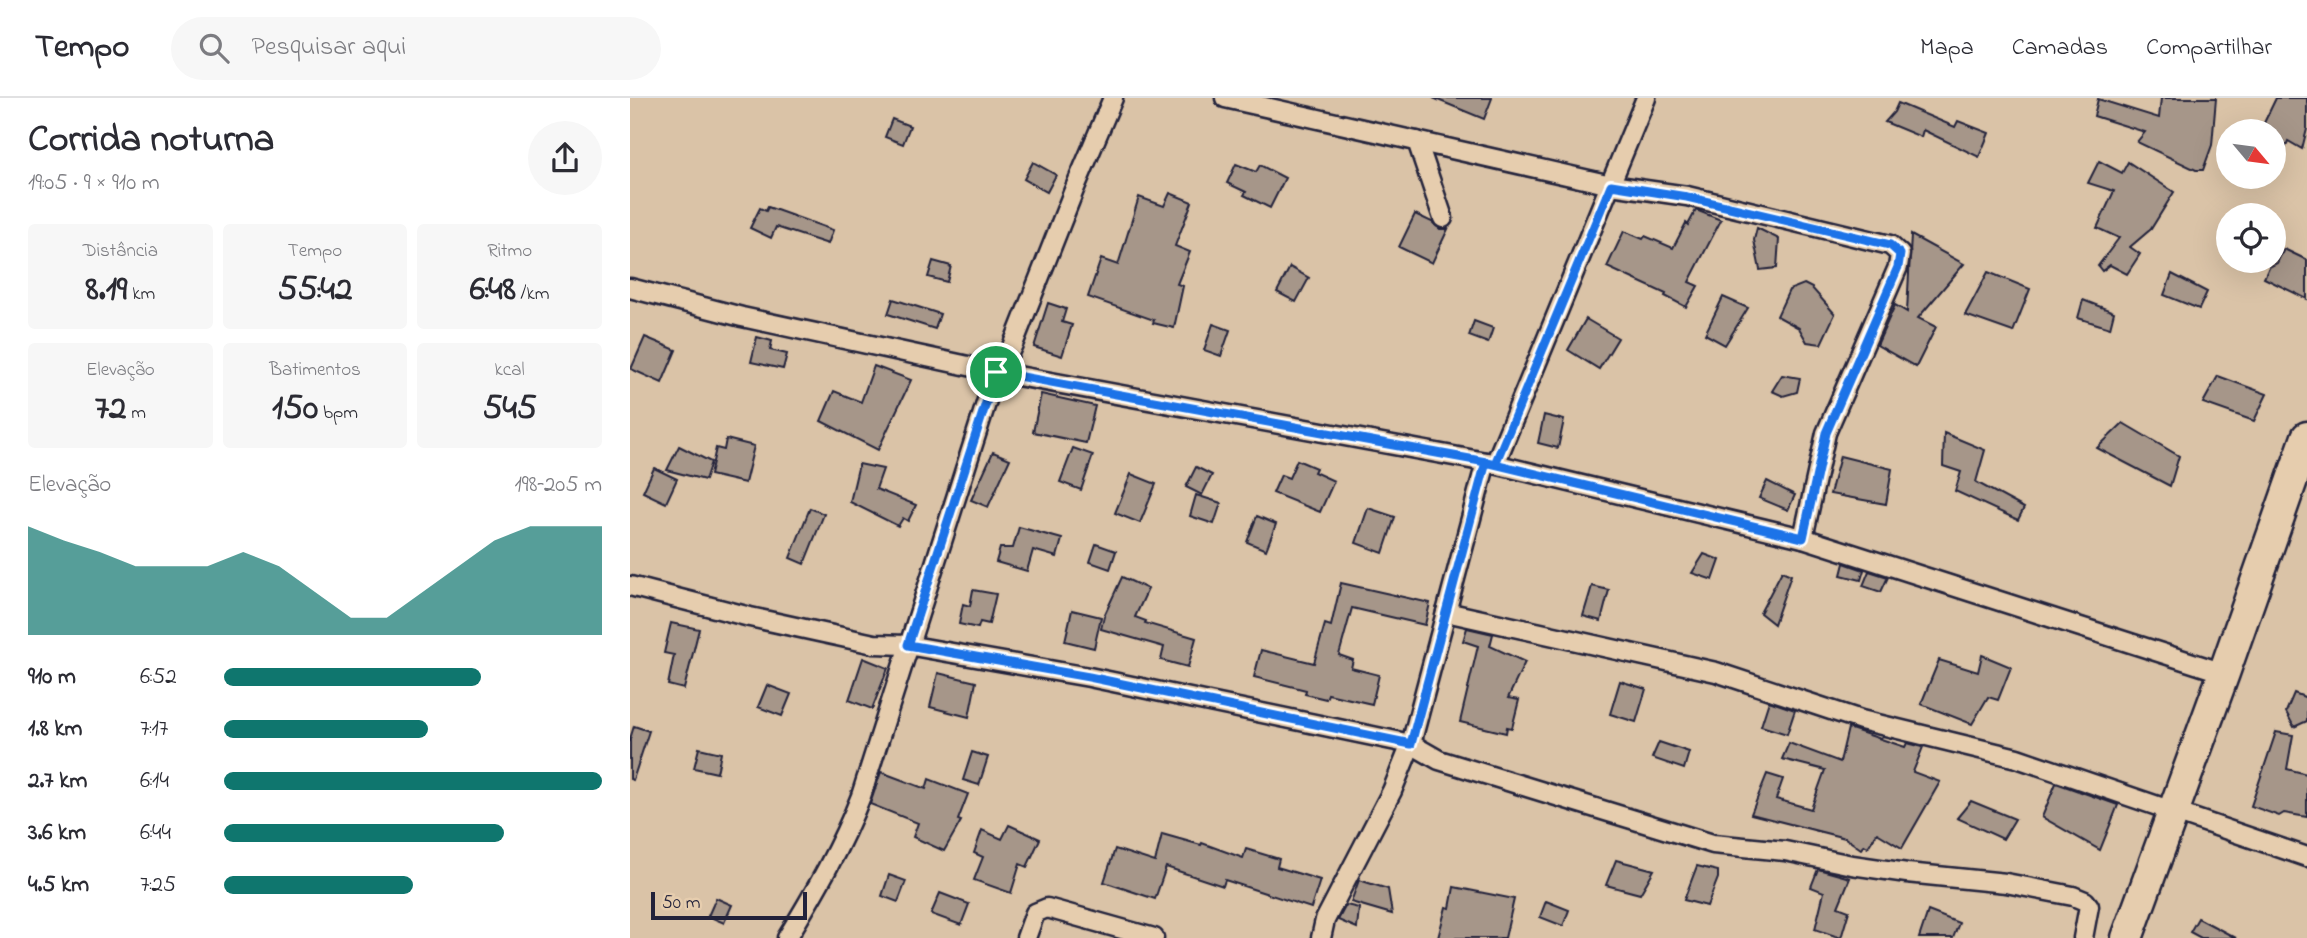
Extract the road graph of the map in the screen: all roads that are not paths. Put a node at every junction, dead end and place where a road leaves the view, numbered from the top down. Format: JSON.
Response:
{"nodes":[{"id":1,"x":1113,"y":98,"type":"edge"},
{"id":2,"x":1225,"y":98,"type":"edge"},
{"id":3,"x":1646,"y":98,"type":"edge"},
{"id":4,"x":1417,"y":141,"type":"junction"},
{"id":5,"x":1611,"y":185,"type":"junction"},
{"id":6,"x":1443,"y":218,"type":"dead end"},
{"id":7,"x":630,"y":288,"type":"edge"},
{"id":8,"x":996,"y":372,"type":"junction"},
{"id":9,"x":2307,"y":437,"type":"edge"},
{"id":10,"x":1490,"y":463,"type":"junction"},
{"id":11,"x":1803,"y":538,"type":"junction"},
{"id":12,"x":630,"y":586,"type":"edge"},
{"id":13,"x":1446,"y":612,"type":"junction"},
{"id":14,"x":908,"y":645,"type":"junction"},
{"id":15,"x":2224,"y":673,"type":"junction"},
{"id":16,"x":1411,"y":744,"type":"junction"},
{"id":17,"x":2175,"y":810,"type":"junction"},
{"id":18,"x":2307,"y":856,"type":"edge"},
{"id":19,"x":787,"y":938,"type":"edge"},
{"id":20,"x":1026,"y":938,"type":"edge"},
{"id":21,"x":1154,"y":938,"type":"edge"},
{"id":22,"x":1321,"y":938,"type":"edge"},
{"id":23,"x":2083,"y":938,"type":"edge"},
{"id":24,"x":2127,"y":938,"type":"edge"}],
"edges":[{"from":1,"to":8,"type":"street"},
{"from":2,"to":4,"type":"street"},
{"from":3,"to":5,"type":"street"},
{"from":4,"to":5,"type":"street"},
{"from":4,"to":6,"type":"street"},
{"from":5,"to":10,"type":"street"},
{"from":5,"to":11,"type":"street"},
{"from":7,"to":8,"type":"street"},
{"from":8,"to":10,"type":"street"},
{"from":8,"to":14,"type":"street"},
{"from":9,"to":15,"type":"highway"},
{"from":10,"to":11,"type":"street"},
{"from":10,"to":13,"type":"street"},
{"from":11,"to":15,"type":"street"},
{"from":12,"to":14,"type":"street"},
{"from":13,"to":16,"type":"street"},
{"from":13,"to":17,"type":"street"},
{"from":14,"to":16,"type":"street"},
{"from":14,"to":19,"type":"street"},
{"from":15,"to":17,"type":"highway"},
{"from":16,"to":22,"type":"street"},
{"from":16,"to":23,"type":"street"},
{"from":17,"to":18,"type":"street"},
{"from":17,"to":24,"type":"highway"},
{"from":20,"to":21,"type":"street"}]}
